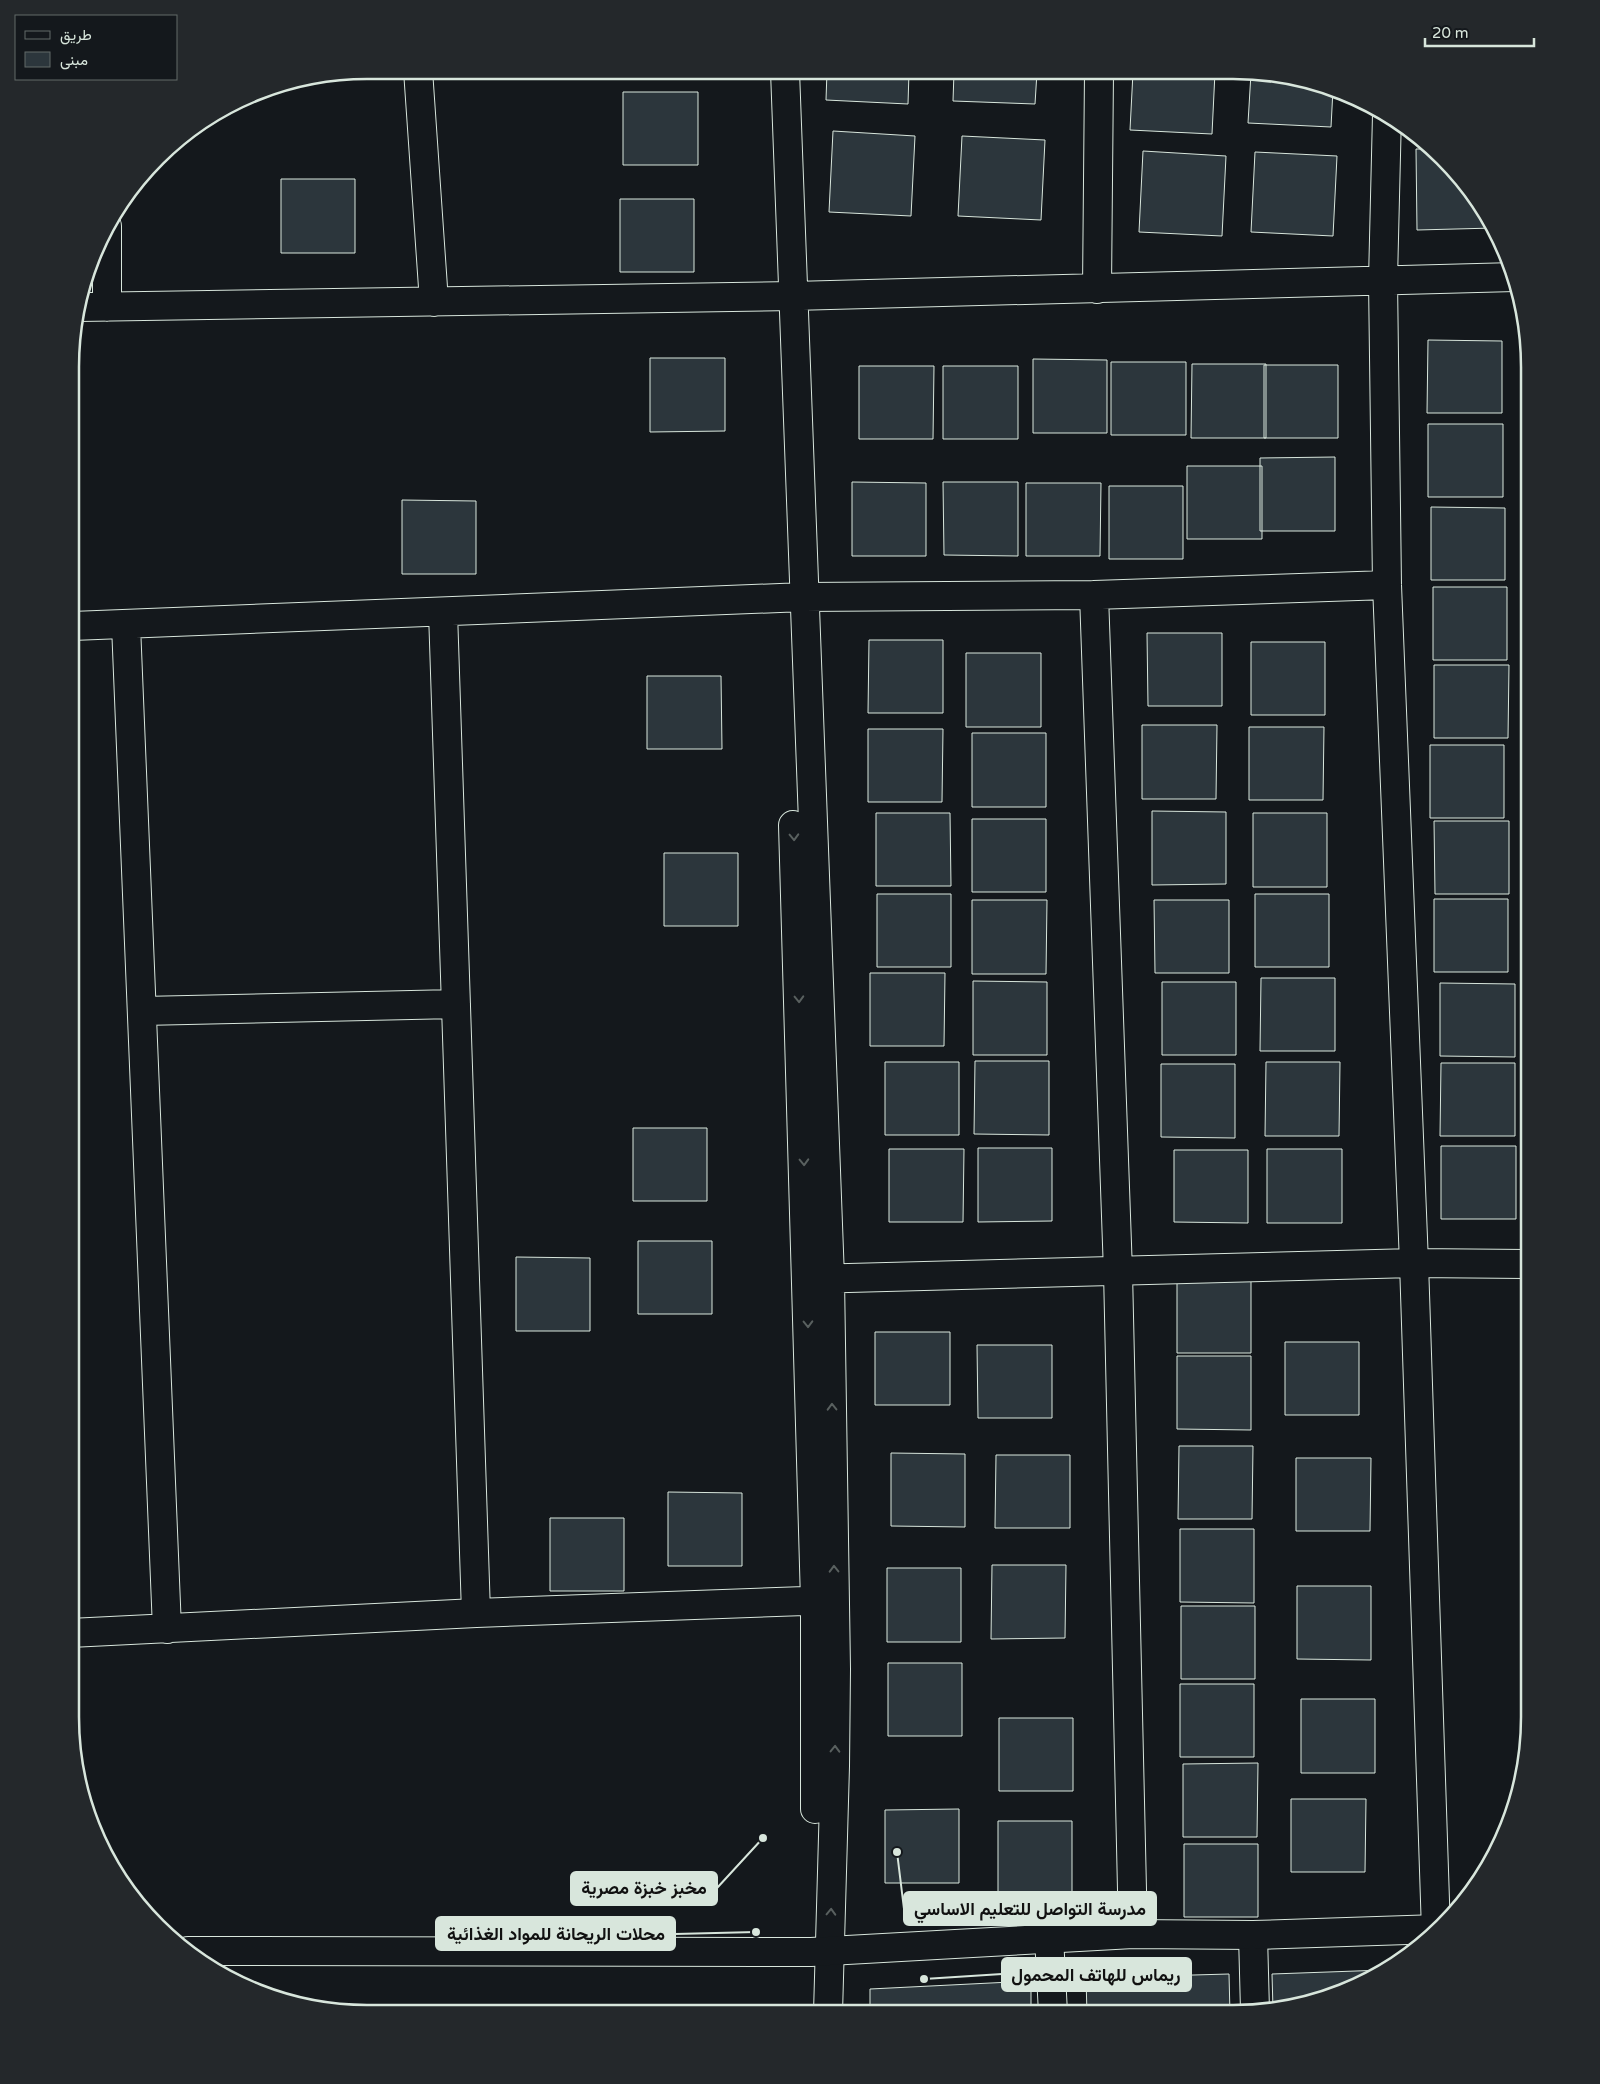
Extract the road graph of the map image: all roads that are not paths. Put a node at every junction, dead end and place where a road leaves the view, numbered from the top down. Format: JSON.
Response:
{"nodes":[{"id":1,"x":419,"y":79,"type":"edge"},
{"id":2,"x":768,"y":79,"type":"edge"},
{"id":3,"x":785,"y":79,"type":"edge"},
{"id":4,"x":1099,"y":79,"type":"edge"},
{"id":5,"x":1387,"y":123,"type":"edge"},
{"id":6,"x":107,"y":244,"type":"edge"},
{"id":7,"x":1507,"y":277,"type":"edge"},
{"id":8,"x":1383,"y":280,"type":"junction"},
{"id":9,"x":1097,"y":289,"type":"junction"},
{"id":10,"x":784,"y":296,"type":"junction"},
{"id":11,"x":434,"y":302,"type":"junction"},
{"id":12,"x":85,"y":307,"type":"edge"},
{"id":13,"x":107,"y":307,"type":"junction"},
{"id":14,"x":1387,"y":585,"type":"junction"},
{"id":15,"x":1094,"y":595,"type":"junction"},
{"id":16,"x":795,"y":597,"type":"junction"},
{"id":17,"x":443,"y":612,"type":"junction"},
{"id":18,"x":126,"y":625,"type":"junction"},
{"id":19,"x":79,"y":626,"type":"edge"},
{"id":20,"x":456,"y":1004,"type":"junction"},
{"id":21,"x":142,"y":1011,"type":"junction"},
{"id":22,"x":1414,"y":1263,"type":"junction"},
{"id":23,"x":1521,"y":1264,"type":"edge"},
{"id":24,"x":1118,"y":1272,"type":"junction"},
{"id":25,"x":818,"y":1279,"type":"junction"},
{"id":26,"x":825,"y":1601,"type":"junction"},
{"id":27,"x":476,"y":1613,"type":"junction"},
{"id":28,"x":167,"y":1629,"type":"junction"},
{"id":29,"x":79,"y":1633,"type":"edge"},
{"id":30,"x":1437,"y":1921,"type":"edge"},
{"id":31,"x":1427,"y":1930,"type":"edge"},
{"id":32,"x":1133,"y":1934,"type":"junction"},
{"id":33,"x":1253,"y":1936,"type":"junction"},
{"id":34,"x":1049,"y":1937,"type":"junction"},
{"id":35,"x":199,"y":1951,"type":"edge"},
{"id":36,"x":820,"y":1951,"type":"junction"},
{"id":37,"x":810,"y":2005,"type":"edge"},
{"id":38,"x":827,"y":2005,"type":"edge"},
{"id":39,"x":1053,"y":2005,"type":"edge"},
{"id":40,"x":1254,"y":2005,"type":"edge"}],
"edges":[{"from":1,"to":11,"type":"street"},
{"from":2,"to":10,"type":"street"},
{"from":3,"to":10,"type":"street"},
{"from":4,"to":9,"type":"street"},
{"from":5,"to":8,"type":"street"},
{"from":6,"to":13,"type":"street"},
{"from":7,"to":8,"type":"street"},
{"from":8,"to":9,"type":"street"},
{"from":8,"to":14,"type":"street"},
{"from":9,"to":10,"type":"street"},
{"from":10,"to":11,"type":"street"},
{"from":10,"to":16,"type":"street"},
{"from":11,"to":13,"type":"street"},
{"from":12,"to":13,"type":"street"},
{"from":14,"to":15,"type":"street"},
{"from":14,"to":22,"type":"street"},
{"from":15,"to":16,"type":"street"},
{"from":15,"to":24,"type":"street"},
{"from":16,"to":17,"type":"street"},
{"from":16,"to":25,"type":"street"},
{"from":17,"to":18,"type":"street"},
{"from":17,"to":20,"type":"street"},
{"from":18,"to":19,"type":"street"},
{"from":18,"to":21,"type":"street"},
{"from":20,"to":21,"type":"street"},
{"from":20,"to":27,"type":"street"},
{"from":21,"to":28,"type":"street"},
{"from":22,"to":23,"type":"street"},
{"from":22,"to":24,"type":"street"},
{"from":22,"to":30,"type":"street"},
{"from":24,"to":25,"type":"street"},
{"from":24,"to":32,"type":"street"},
{"from":25,"to":26,"type":"street"},
{"from":26,"to":27,"type":"street"},
{"from":26,"to":36,"type":"street"},
{"from":27,"to":28,"type":"street"},
{"from":28,"to":29,"type":"street"},
{"from":31,"to":33,"type":"street"},
{"from":32,"to":33,"type":"street"},
{"from":32,"to":34,"type":"street"},
{"from":33,"to":40,"type":"street"},
{"from":34,"to":36,"type":"street"},
{"from":34,"to":39,"type":"street"},
{"from":35,"to":36,"type":"street"},
{"from":36,"to":37,"type":"street"},
{"from":36,"to":38,"type":"street"}]}
